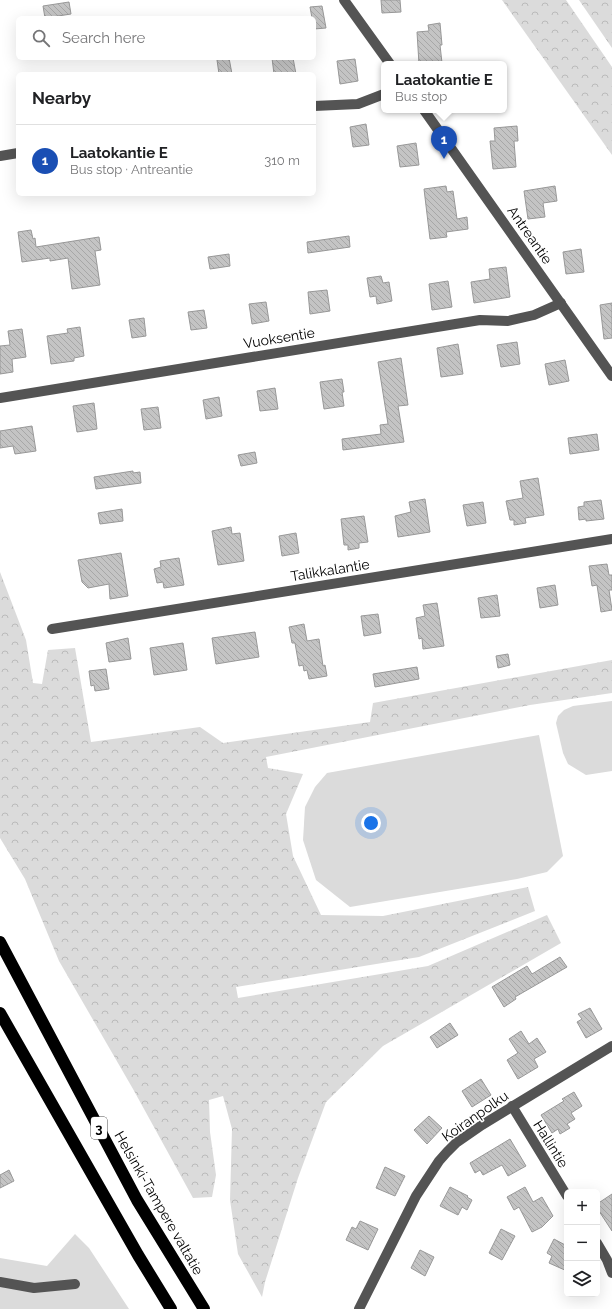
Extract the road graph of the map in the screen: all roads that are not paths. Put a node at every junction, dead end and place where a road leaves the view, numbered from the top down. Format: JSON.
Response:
{"nodes":[{"id":1,"x":344,"y":0,"type":"edge"},
{"id":2,"x":388,"y":61,"type":"edge"},
{"id":3,"x":381,"y":95,"type":"edge"},
{"id":4,"x":316,"y":106,"type":"edge"},
{"id":5,"x":426,"y":113,"type":"edge"},
{"id":6,"x":16,"y":153,"type":"edge"},
{"id":7,"x":0,"y":156,"type":"edge"},
{"id":8,"x":561,"y":303,"type":"junction"},
{"id":9,"x":612,"y":376,"type":"edge"},
{"id":10,"x":0,"y":398,"type":"edge"},
{"id":11,"x":612,"y":539,"type":"edge"},
{"id":12,"x":52,"y":629,"type":"dead end"},
{"id":13,"x":0,"y":942,"type":"edge"},
{"id":14,"x":0,"y":1013,"type":"edge"},
{"id":15,"x":612,"y":1046,"type":"edge"},
{"id":16,"x":512,"y":1106,"type":"junction"},
{"id":17,"x":564,"y":1191,"type":"edge"},
{"id":18,"x":600,"y":1248,"type":"edge"},
{"id":19,"x":612,"y":1273,"type":"edge"},
{"id":20,"x":0,"y":1282,"type":"edge"},
{"id":21,"x":76,"y":1284,"type":"dead end"},
{"id":22,"x":171,"y":1309,"type":"edge"},
{"id":23,"x":204,"y":1309,"type":"edge"},
{"id":24,"x":359,"y":1309,"type":"edge"}],
"edges":[{"from":1,"to":2,"type":"street"},
{"from":3,"to":4,"type":"street"},
{"from":5,"to":8,"type":"street","name":"Antreantie"},
{"from":6,"to":7,"type":"street"},
{"from":8,"to":9,"type":"street","name":"Antreantie"},
{"from":8,"to":10,"type":"street","name":"Vuoksentie"},
{"from":11,"to":12,"type":"street","name":"Talikkalantie"},
{"from":13,"to":23,"type":"highway","name":"Helsinki-Tampere valtatie","number":"3"},
{"from":14,"to":22,"type":"highway","number":"3"},
{"from":15,"to":16,"type":"street","name":"Koiranpolku"},
{"from":16,"to":17,"type":"street","name":"Hallintie"},
{"from":16,"to":24,"type":"street","name":"Koiranpolku"},
{"from":18,"to":19,"type":"street"},
{"from":20,"to":21,"type":"street"}]}
